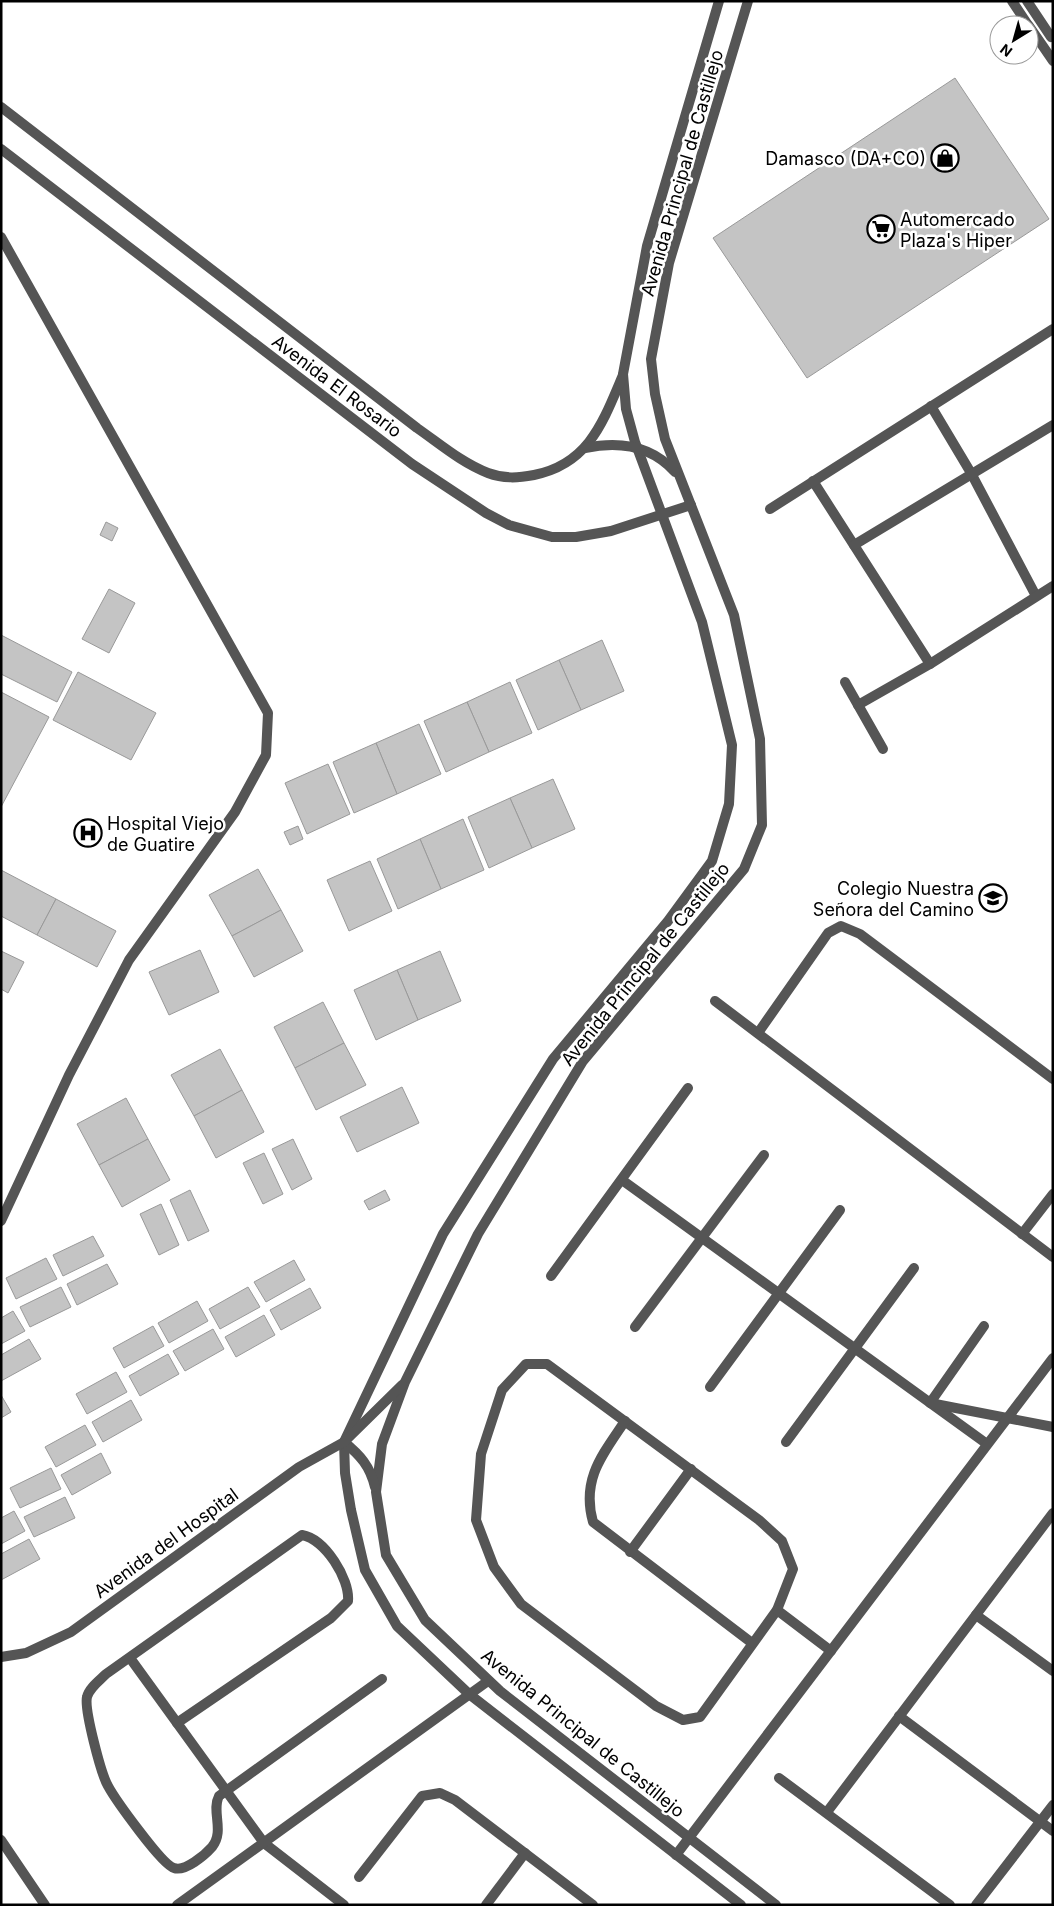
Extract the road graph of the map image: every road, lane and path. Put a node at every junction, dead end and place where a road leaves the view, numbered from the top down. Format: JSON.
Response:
{"nodes":[{"id":1,"x":719,"y":1,"type":"edge"},
{"id":2,"x":748,"y":1,"type":"edge"},
{"id":3,"x":1012,"y":1,"type":"edge"},
{"id":4,"x":1027,"y":1,"type":"edge"},
{"id":5,"x":1022,"y":15,"type":"edge"},
{"id":6,"x":1053,"y":36,"type":"edge"},
{"id":7,"x":1039,"y":41,"type":"edge"},
{"id":8,"x":1053,"y":61,"type":"edge"},
{"id":9,"x":1,"y":107,"type":"edge"},
{"id":10,"x":1,"y":149,"type":"edge"},
{"id":11,"x":1,"y":237,"type":"edge"},
{"id":12,"x":1053,"y":328,"type":"edge"},
{"id":13,"x":623,"y":374,"type":"junction"},
{"id":14,"x":931,"y":406,"type":"junction"},
{"id":15,"x":1053,"y":425,"type":"edge"},
{"id":16,"x":585,"y":448,"type":"junction"},
{"id":17,"x":637,"y":448,"type":"junction"},
{"id":18,"x":971,"y":473,"type":"junction"},
{"id":19,"x":680,"y":477,"type":"junction"},
{"id":20,"x":813,"y":481,"type":"junction"},
{"id":21,"x":691,"y":505,"type":"junction"},
{"id":22,"x":770,"y":509,"type":"dead end"},
{"id":23,"x":661,"y":517,"type":"junction"},
{"id":24,"x":854,"y":544,"type":"junction"},
{"id":25,"x":1053,"y":586,"type":"edge"},
{"id":26,"x":1036,"y":596,"type":"junction"},
{"id":27,"x":930,"y":664,"type":"junction"},
{"id":28,"x":844,"y":682,"type":"dead end"},
{"id":29,"x":858,"y":705,"type":"junction"},
{"id":30,"x":883,"y":749,"type":"dead end"},
{"id":31,"x":715,"y":1001,"type":"dead end"},
{"id":32,"x":758,"y":1033,"type":"junction"},
{"id":33,"x":1053,"y":1079,"type":"edge"},
{"id":34,"x":688,"y":1088,"type":"dead end"},
{"id":35,"x":764,"y":1155,"type":"dead end"},
{"id":36,"x":622,"y":1180,"type":"junction"},
{"id":37,"x":1053,"y":1194,"type":"edge"},
{"id":38,"x":840,"y":1210,"type":"dead end"},
{"id":39,"x":1,"y":1221,"type":"edge"},
{"id":40,"x":1022,"y":1234,"type":"junction"},
{"id":41,"x":703,"y":1238,"type":"junction"},
{"id":42,"x":1053,"y":1257,"type":"edge"},
{"id":43,"x":914,"y":1268,"type":"dead end"},
{"id":44,"x":551,"y":1276,"type":"dead end"},
{"id":45,"x":778,"y":1292,"type":"junction"},
{"id":46,"x":984,"y":1326,"type":"dead end"},
{"id":47,"x":635,"y":1327,"type":"dead end"},
{"id":48,"x":855,"y":1348,"type":"junction"},
{"id":49,"x":1053,"y":1358,"type":"edge"},
{"id":50,"x":405,"y":1382,"type":"junction"},
{"id":51,"x":710,"y":1387,"type":"dead end"},
{"id":52,"x":930,"y":1403,"type":"junction"},
{"id":53,"x":1007,"y":1418,"type":"junction"},
{"id":54,"x":625,"y":1421,"type":"junction"},
{"id":55,"x":1053,"y":1427,"type":"edge"},
{"id":56,"x":344,"y":1442,"type":"junction"},
{"id":57,"x":786,"y":1442,"type":"dead end"},
{"id":58,"x":987,"y":1444,"type":"junction"},
{"id":59,"x":691,"y":1469,"type":"junction"},
{"id":60,"x":376,"y":1492,"type":"junction"},
{"id":61,"x":1051,"y":1517,"type":"edge"},
{"id":62,"x":630,"y":1552,"type":"junction"},
{"id":63,"x":777,"y":1610,"type":"junction"},
{"id":64,"x":976,"y":1615,"type":"junction"},
{"id":65,"x":752,"y":1643,"type":"junction"},
{"id":66,"x":831,"y":1651,"type":"junction"},
{"id":67,"x":1,"y":1657,"type":"edge"},
{"id":68,"x":130,"y":1658,"type":"junction"},
{"id":69,"x":1053,"y":1671,"type":"edge"},
{"id":70,"x":382,"y":1679,"type":"dead end"},
{"id":71,"x":488,"y":1681,"type":"junction"},
{"id":72,"x":469,"y":1694,"type":"junction"},
{"id":73,"x":899,"y":1716,"type":"junction"},
{"id":74,"x":177,"y":1723,"type":"junction"},
{"id":75,"x":779,"y":1778,"type":"dead end"},
{"id":76,"x":228,"y":1791,"type":"junction"},
{"id":77,"x":1053,"y":1805,"type":"edge"},
{"id":78,"x":827,"y":1812,"type":"junction"},
{"id":79,"x":1040,"y":1821,"type":"junction"},
{"id":80,"x":1053,"y":1831,"type":"edge"},
{"id":81,"x":690,"y":1838,"type":"junction"},
{"id":82,"x":1,"y":1840,"type":"edge"},
{"id":83,"x":264,"y":1843,"type":"junction"},
{"id":84,"x":525,"y":1853,"type":"junction"},
{"id":85,"x":676,"y":1855,"type":"junction"},
{"id":86,"x":359,"y":1877,"type":"dead end"},
{"id":87,"x":45,"y":1905,"type":"edge"},
{"id":88,"x":177,"y":1905,"type":"edge"},
{"id":89,"x":344,"y":1905,"type":"edge"},
{"id":90,"x":486,"y":1905,"type":"edge"},
{"id":91,"x":593,"y":1905,"type":"edge"},
{"id":92,"x":741,"y":1905,"type":"edge"},
{"id":93,"x":776,"y":1905,"type":"edge"},
{"id":94,"x":950,"y":1905,"type":"edge"},
{"id":95,"x":976,"y":1905,"type":"edge"}],
"edges":[{"from":1,"to":13,"type":"street","name":"Avenida Principal de Castillejo"},
{"from":2,"to":19,"type":"street","name":"Avenida Principal de Castillejo"},
{"from":3,"to":5,"type":"street"},
{"from":4,"to":6,"type":"street"},
{"from":7,"to":8,"type":"street"},
{"from":9,"to":16,"type":"street","name":"Avenida El Rosario"},
{"from":10,"to":23,"type":"street","name":"Avenida El Rosario"},
{"from":11,"to":39,"type":"street"},
{"from":12,"to":14,"type":"street"},
{"from":13,"to":16,"type":"street","name":"Avenida El Rosario"},
{"from":13,"to":17,"type":"street","name":"Avenida Principal de Castillejo"},
{"from":14,"to":18,"type":"street"},
{"from":14,"to":20,"type":"street"},
{"from":15,"to":18,"type":"street"},
{"from":16,"to":17,"type":"street"},
{"from":17,"to":19,"type":"street"},
{"from":17,"to":23,"type":"street","name":"Avenida Principal de Castillejo"},
{"from":18,"to":24,"type":"street"},
{"from":18,"to":26,"type":"street"},
{"from":19,"to":21,"type":"street","name":"Avenida Principal de Castillejo"},
{"from":20,"to":22,"type":"street"},
{"from":20,"to":24,"type":"street"},
{"from":21,"to":23,"type":"street","name":"Avenida El Rosario"},
{"from":21,"to":50,"type":"street","name":"Avenida Principal de Castillejo"},
{"from":23,"to":56,"type":"street","name":"Avenida Principal de Castillejo"},
{"from":24,"to":27,"type":"street"},
{"from":25,"to":26,"type":"street"},
{"from":26,"to":27,"type":"street"},
{"from":27,"to":29,"type":"street"},
{"from":28,"to":29,"type":"street"},
{"from":29,"to":30,"type":"street"},
{"from":31,"to":32,"type":"street"},
{"from":32,"to":33,"type":"street"},
{"from":32,"to":40,"type":"street"},
{"from":34,"to":36,"type":"street"},
{"from":35,"to":41,"type":"street"},
{"from":36,"to":41,"type":"street"},
{"from":36,"to":44,"type":"street"},
{"from":37,"to":40,"type":"street"},
{"from":38,"to":45,"type":"street"},
{"from":40,"to":42,"type":"street"},
{"from":41,"to":45,"type":"street"},
{"from":41,"to":47,"type":"street"},
{"from":43,"to":48,"type":"street"},
{"from":45,"to":48,"type":"street"},
{"from":45,"to":51,"type":"street"},
{"from":46,"to":52,"type":"street"},
{"from":48,"to":52,"type":"street"},
{"from":48,"to":57,"type":"street"},
{"from":49,"to":53,"type":"street"},
{"from":50,"to":56,"type":"street","name":"Avenida del Hospital"},
{"from":50,"to":60,"type":"street","name":"Avenida Principal de Castillejo"},
{"from":52,"to":53,"type":"street"},
{"from":52,"to":58,"type":"street"},
{"from":53,"to":55,"type":"street"},
{"from":53,"to":58,"type":"street"},
{"from":54,"to":59,"type":"street"},
{"from":54,"to":62,"type":"street"},
{"from":54,"to":65,"type":"street"},
{"from":56,"to":60,"type":"street"},
{"from":56,"to":67,"type":"street","name":"Avenida del Hospital"},
{"from":56,"to":72,"type":"street","name":"Avenida Principal de Castillejo"},
{"from":58,"to":66,"type":"street"},
{"from":59,"to":62,"type":"street"},
{"from":59,"to":63,"type":"street"},
{"from":60,"to":71,"type":"street","name":"Avenida Principal de Castillejo"},
{"from":61,"to":64,"type":"street"},
{"from":62,"to":65,"type":"street"},
{"from":63,"to":65,"type":"street"},
{"from":63,"to":66,"type":"street"},
{"from":64,"to":69,"type":"street"},
{"from":64,"to":73,"type":"street"},
{"from":66,"to":81,"type":"street"},
{"from":68,"to":74,"type":"street"},
{"from":68,"to":74,"type":"street"},
{"from":68,"to":76,"type":"street"},
{"from":70,"to":76,"type":"street"},
{"from":71,"to":72,"type":"street"},
{"from":71,"to":81,"type":"street","name":"Avenida Principal de Castillejo"},
{"from":72,"to":83,"type":"street"},
{"from":72,"to":85,"type":"street","name":"Avenida Principal de Castillejo"},
{"from":73,"to":78,"type":"street"},
{"from":73,"to":79,"type":"street"},
{"from":74,"to":76,"type":"street"},
{"from":75,"to":78,"type":"street"},
{"from":76,"to":83,"type":"street"},
{"from":77,"to":79,"type":"street"},
{"from":78,"to":94,"type":"street"},
{"from":79,"to":80,"type":"street"},
{"from":79,"to":95,"type":"street"},
{"from":81,"to":85,"type":"street"},
{"from":81,"to":93,"type":"street","name":"Avenida Principal de Castillejo"},
{"from":82,"to":87,"type":"street"},
{"from":83,"to":88,"type":"street"},
{"from":83,"to":89,"type":"street"},
{"from":84,"to":86,"type":"street"},
{"from":84,"to":90,"type":"street"},
{"from":84,"to":91,"type":"street"},
{"from":85,"to":92,"type":"street","name":"Avenida Principal de Castillejo"}]}
